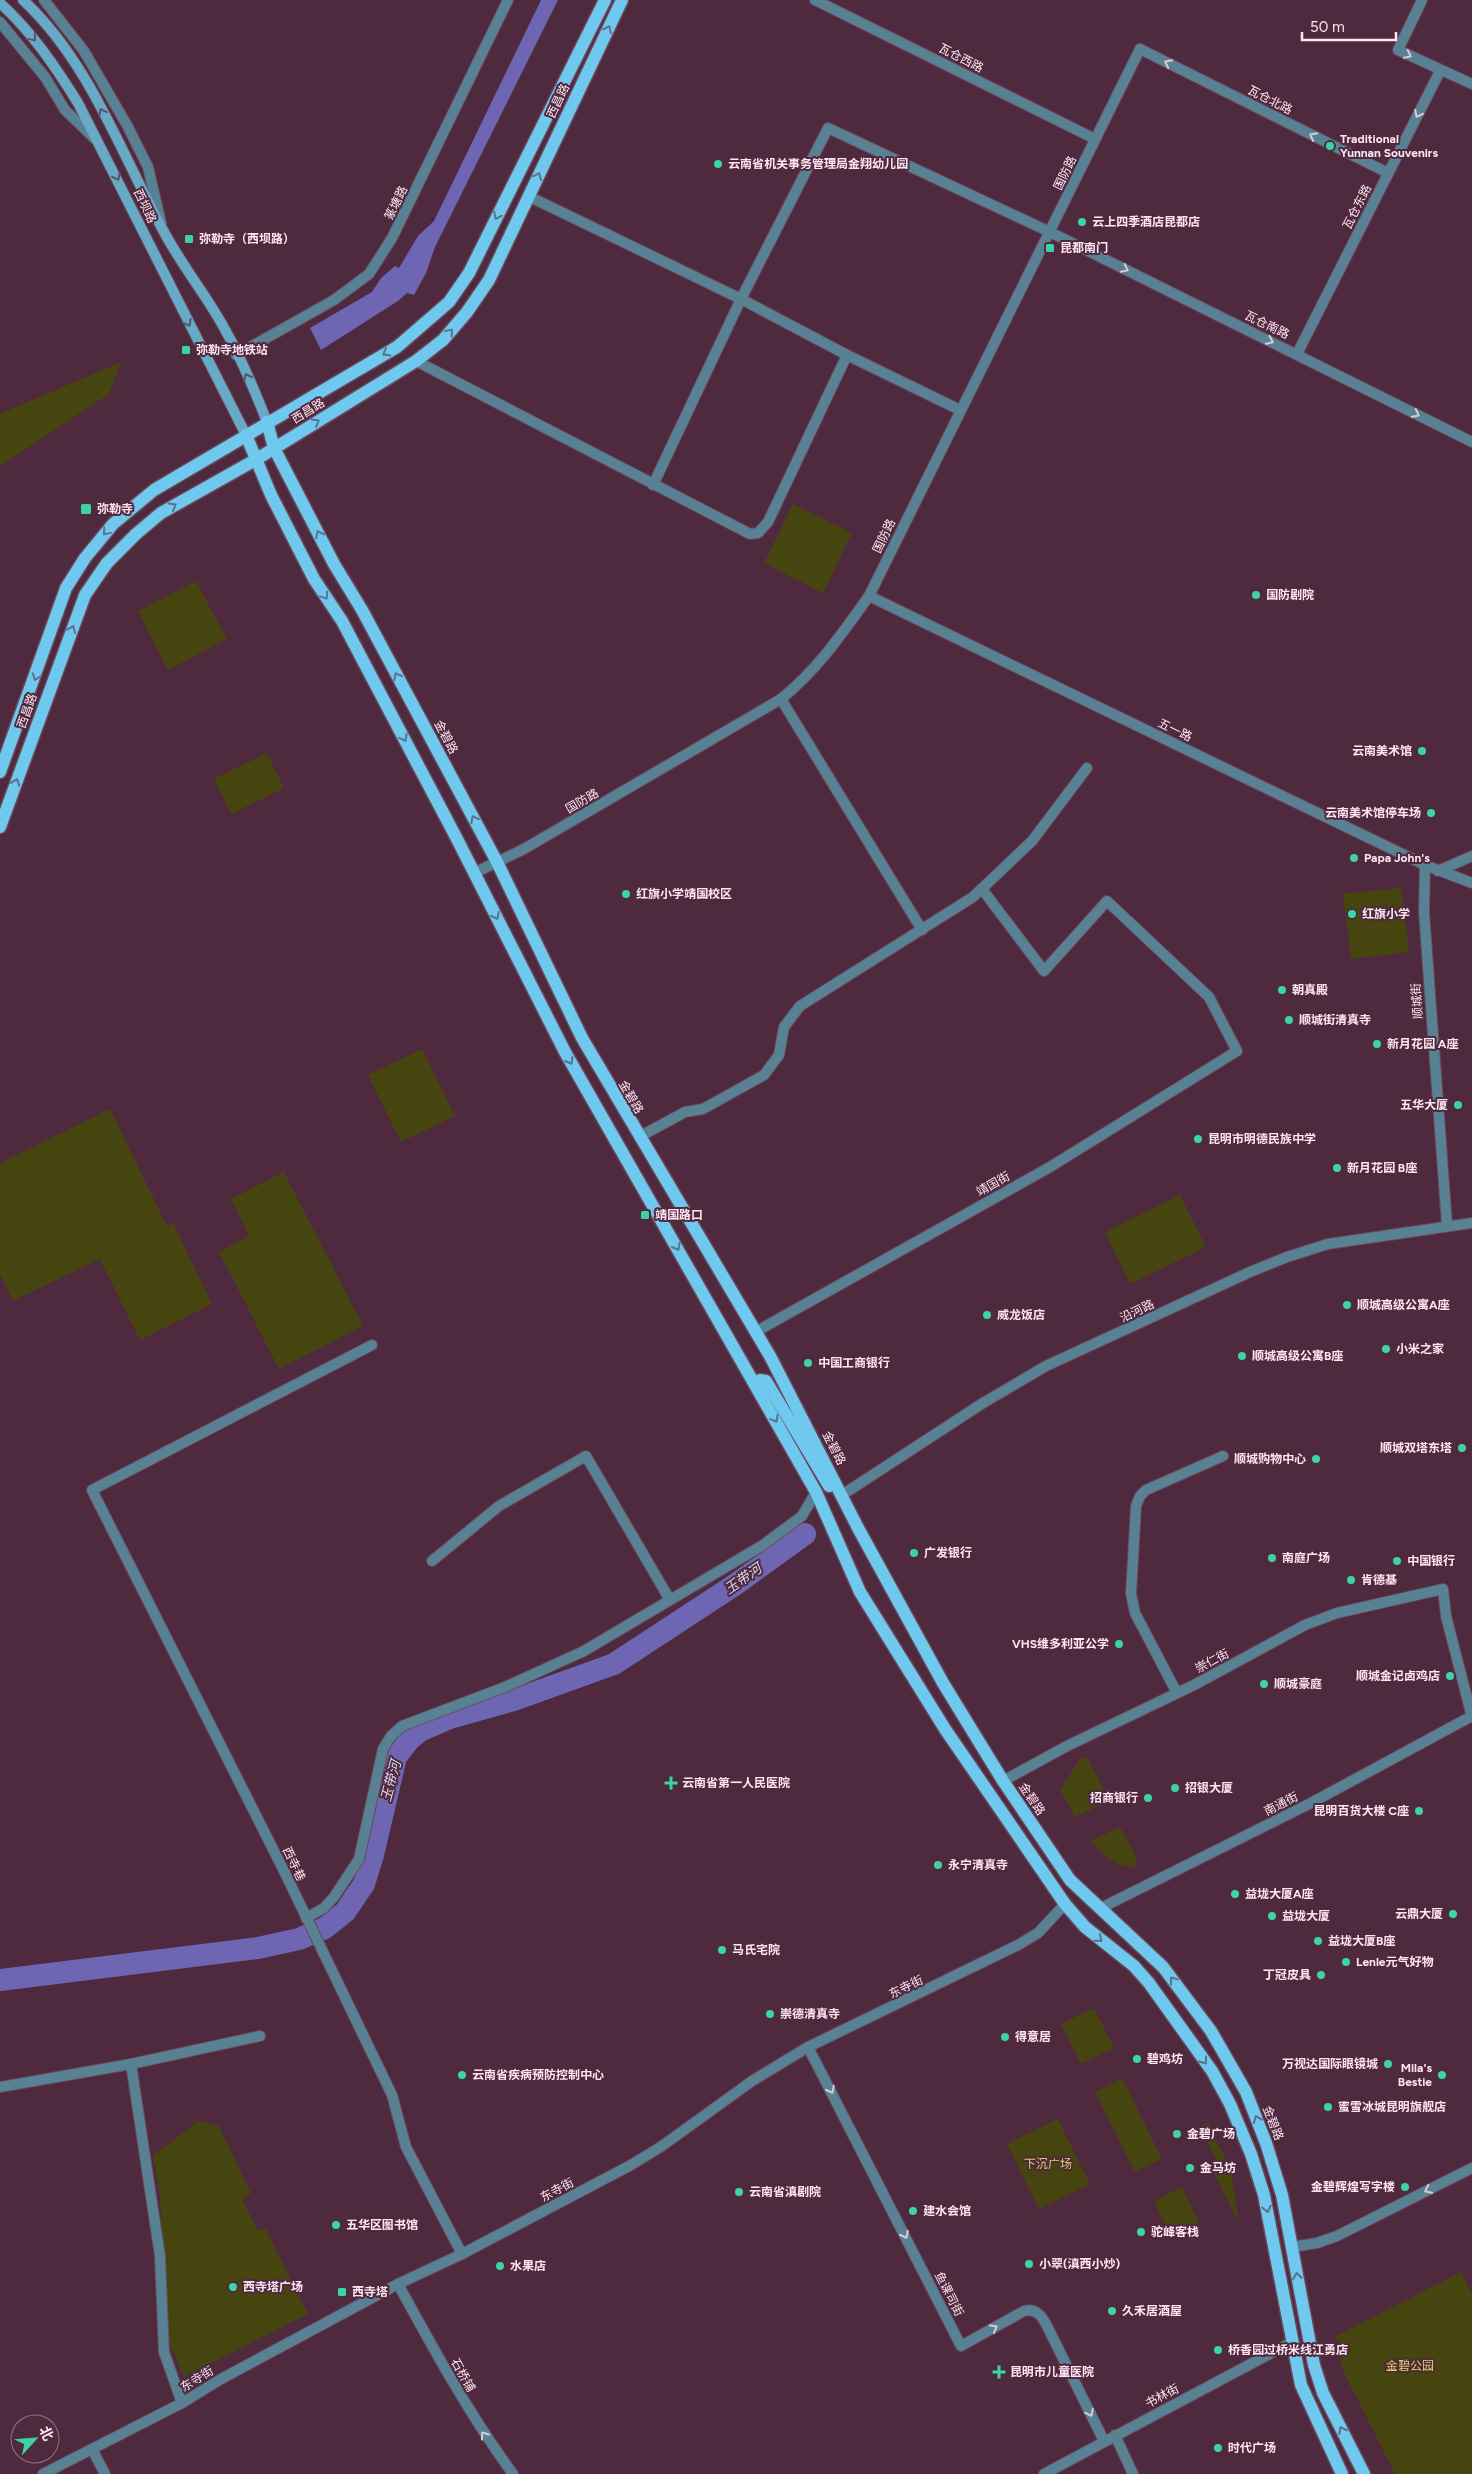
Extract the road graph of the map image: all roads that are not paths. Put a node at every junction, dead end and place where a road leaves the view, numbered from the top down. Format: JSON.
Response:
{"nodes":[{"id":1,"x":23,"y":0,"type":"edge"},
{"id":2,"x":44,"y":0,"type":"edge"},
{"id":3,"x":508,"y":0,"type":"edge"},
{"id":4,"x":605,"y":0,"type":"edge"},
{"id":5,"x":622,"y":0,"type":"edge"},
{"id":6,"x":815,"y":0,"type":"edge"},
{"id":7,"x":1422,"y":0,"type":"edge"},
{"id":8,"x":0,"y":3,"type":"edge"},
{"id":9,"x":0,"y":22,"type":"edge"},
{"id":10,"x":1140,"y":49,"type":"joint"},
{"id":11,"x":1440,"y":70,"type":"junction"},
{"id":12,"x":1472,"y":84,"type":"edge"},
{"id":13,"x":1096,"y":139,"type":"junction"},
{"id":14,"x":99,"y":143,"type":"junction"},
{"id":15,"x":1388,"y":173,"type":"junction"},
{"id":16,"x":528,"y":196,"type":"junction"},
{"id":17,"x":163,"y":231,"type":"junction"},
{"id":18,"x":1050,"y":232,"type":"junction"},
{"id":19,"x":740,"y":299,"type":"junction"},
{"id":20,"x":1297,"y":354,"type":"junction"},
{"id":21,"x":236,"y":355,"type":"junction"},
{"id":22,"x":847,"y":355,"type":"junction"},
{"id":23,"x":416,"y":361,"type":"junction"},
{"id":24,"x":960,"y":410,"type":"junction"},
{"id":25,"x":267,"y":422,"type":"junction"},
{"id":26,"x":246,"y":435,"type":"junction"},
{"id":27,"x":1472,"y":442,"type":"edge"},
{"id":28,"x":274,"y":448,"type":"junction"},
{"id":29,"x":257,"y":459,"type":"junction"},
{"id":30,"x":653,"y":485,"type":"junction"},
{"id":31,"x":869,"y":596,"type":"junction"},
{"id":32,"x":781,"y":699,"type":"junction"},
{"id":33,"x":4,"y":752,"type":"edge"},
{"id":34,"x":1087,"y":768,"type":"dead end"},
{"id":35,"x":0,"y":772,"type":"edge"},
{"id":36,"x":0,"y":827,"type":"edge"},
{"id":37,"x":1472,"y":856,"type":"edge"},
{"id":38,"x":497,"y":862,"type":"junction"},
{"id":39,"x":1425,"y":865,"type":"junction"},
{"id":40,"x":1438,"y":871,"type":"junction"},
{"id":41,"x":474,"y":873,"type":"junction"},
{"id":42,"x":1472,"y":882,"type":"edge"},
{"id":43,"x":982,"y":888,"type":"junction"},
{"id":44,"x":922,"y":930,"type":"junction"},
{"id":45,"x":639,"y":1137,"type":"junction"},
{"id":46,"x":1472,"y":1223,"type":"edge"},
{"id":47,"x":1447,"y":1225,"type":"junction"},
{"id":48,"x":757,"y":1331,"type":"junction"},
{"id":49,"x":372,"y":1345,"type":"dead end"},
{"id":50,"x":758,"y":1388,"type":"junction"},
{"id":51,"x":1223,"y":1456,"type":"dead end"},
{"id":52,"x":816,"y":1492,"type":"junction"},
{"id":53,"x":842,"y":1494,"type":"junction"},
{"id":54,"x":432,"y":1561,"type":"dead end"},
{"id":55,"x":670,"y":1600,"type":"junction"},
{"id":56,"x":904,"y":1613,"type":"junction"},
{"id":57,"x":1176,"y":1693,"type":"junction"},
{"id":58,"x":1472,"y":1716,"type":"edge"},
{"id":59,"x":1003,"y":1781,"type":"junction"},
{"id":60,"x":1065,"y":1904,"type":"junction"},
{"id":61,"x":1099,"y":1909,"type":"junction"},
{"id":62,"x":306,"y":1918,"type":"junction"},
{"id":63,"x":260,"y":2036,"type":"dead end"},
{"id":64,"x":808,"y":2047,"type":"junction"},
{"id":65,"x":131,"y":2064,"type":"junction"},
{"id":66,"x":0,"y":2087,"type":"edge"},
{"id":67,"x":1472,"y":2168,"type":"edge"},
{"id":68,"x":1292,"y":2247,"type":"junction"},
{"id":69,"x":462,"y":2254,"type":"junction"},
{"id":70,"x":398,"y":2284,"type":"junction"},
{"id":71,"x":1292,"y":2342,"type":"junction"},
{"id":72,"x":182,"y":2403,"type":"junction"},
{"id":73,"x":1115,"y":2435,"type":"junction"},
{"id":74,"x":1104,"y":2441,"type":"junction"},
{"id":75,"x":92,"y":2449,"type":"junction"},
{"id":76,"x":44,"y":2474,"type":"edge"},
{"id":77,"x":104,"y":2474,"type":"edge"},
{"id":78,"x":513,"y":2474,"type":"edge"},
{"id":79,"x":1044,"y":2474,"type":"edge"},
{"id":80,"x":1133,"y":2474,"type":"edge"},
{"id":81,"x":1342,"y":2474,"type":"edge"},
{"id":82,"x":1364,"y":2474,"type":"edge"}],
"edges":[{"from":17,"to":1,"type":"main road","name":"西坝路","one_way":true},
{"from":2,"to":17,"type":"street"},
{"from":3,"to":21,"type":"street","name":"篆塘路"},
{"from":4,"to":25,"type":"main road","name":"西昌路","one_way":true},
{"from":16,"to":5,"type":"main road","name":"西昌路","one_way":true},
{"from":6,"to":13,"type":"street","name":"瓦仓西路"},
{"from":7,"to":11,"type":"street","one_way":true},
{"from":8,"to":14,"type":"main road","name":"西坝路","one_way":true},
{"from":9,"to":14,"type":"street"},
{"from":10,"to":13,"type":"street","name":"国防路"},
{"from":15,"to":10,"type":"street","name":"瓦仓北路","one_way":true},
{"from":11,"to":12,"type":"street"},
{"from":11,"to":15,"type":"street","name":"瓦仓东路","one_way":true},
{"from":13,"to":18,"type":"street","name":"国防路"},
{"from":14,"to":26,"type":"main road","name":"西坝路","one_way":true},
{"from":15,"to":20,"type":"street","name":"瓦仓东路"},
{"from":16,"to":19,"type":"street"},
{"from":23,"to":16,"type":"main road","name":"西昌路","one_way":true},
{"from":17,"to":21,"type":"main road","name":"西坝路"},
{"from":18,"to":19,"type":"street","name":"瓦仓南路"},
{"from":18,"to":20,"type":"street","name":"瓦仓南路","one_way":true},
{"from":18,"to":24,"type":"street","name":"国防路"},
{"from":19,"to":22,"type":"street"},
{"from":19,"to":30,"type":"street"},
{"from":20,"to":27,"type":"street","name":"瓦仓南路","one_way":true},
{"from":25,"to":21,"type":"main road","name":"西坝路","one_way":true},
{"from":22,"to":24,"type":"street"},
{"from":22,"to":30,"type":"street"},
{"from":28,"to":23,"type":"main road","name":"西昌路","one_way":true},
{"from":23,"to":30,"type":"street"},
{"from":24,"to":31,"type":"street","name":"国防路"},
{"from":25,"to":26,"type":"main road","name":"西昌路"},
{"from":25,"to":28,"type":"main road","name":"金碧路"},
{"from":26,"to":29,"type":"main road"},
{"from":26,"to":33,"type":"main road","name":"西昌路","one_way":true},
{"from":28,"to":29,"type":"main road","name":"西昌路"},
{"from":38,"to":28,"type":"main road","name":"金碧路","one_way":true},
{"from":36,"to":29,"type":"main road","name":"西昌路","one_way":true},
{"from":29,"to":41,"type":"main road","one_way":true},
{"from":31,"to":32,"type":"street","name":"国防路"},
{"from":31,"to":39,"type":"street","name":"五一路"},
{"from":32,"to":38,"type":"street","name":"国防路"},
{"from":32,"to":44,"type":"street"},
{"from":33,"to":35,"type":"main road","name":"西昌路"},
{"from":34,"to":43,"type":"street"},
{"from":37,"to":40,"type":"street"},
{"from":38,"to":41,"type":"street","name":"国防路"},
{"from":38,"to":45,"type":"main road","name":"金碧路"},
{"from":39,"to":40,"type":"street","name":"五一路"},
{"from":39,"to":47,"type":"street","name":"顺城街"},
{"from":40,"to":42,"type":"street","name":"五一路"},
{"from":41,"to":50,"type":"main road","one_way":true},
{"from":43,"to":44,"type":"street"},
{"from":43,"to":48,"type":"street","name":"靖国街"},
{"from":44,"to":45,"type":"street"},
{"from":45,"to":48,"type":"main road","name":"金碧路"},
{"from":46,"to":47,"type":"street","name":"沿河路"},
{"from":47,"to":53,"type":"street","name":"沿河路"},
{"from":48,"to":53,"type":"main road","name":"金碧路"},
{"from":49,"to":62,"type":"street","name":"西寺巷"},
{"from":50,"to":52,"type":"main road","one_way":true},
{"from":50,"to":56,"type":"main road"},
{"from":51,"to":57,"type":"street"},
{"from":52,"to":55,"type":"street"},
{"from":52,"to":60,"type":"main road"},
{"from":53,"to":56,"type":"main road","name":"金碧路"},
{"from":54,"to":55,"type":"street"},
{"from":55,"to":62,"type":"street"},
{"from":56,"to":59,"type":"main road","name":"金碧路"},
{"from":57,"to":58,"type":"street","name":"崇仁街"},
{"from":57,"to":59,"type":"street","name":"崇仁街"},
{"from":58,"to":61,"type":"street","name":"南通街"},
{"from":59,"to":61,"type":"main road","name":"金碧路"},
{"from":60,"to":64,"type":"street","name":"东寺街"},
{"from":60,"to":71,"type":"main road","one_way":true},
{"from":68,"to":61,"type":"main road","name":"金碧路","one_way":true},
{"from":62,"to":69,"type":"street","name":"西寺巷"},
{"from":63,"to":65,"type":"street"},
{"from":64,"to":69,"type":"street","name":"东寺街"},
{"from":64,"to":74,"type":"street","name":"鱼课司街","one_way":true},
{"from":65,"to":66,"type":"street"},
{"from":65,"to":72,"type":"street"},
{"from":67,"to":68,"type":"street","one_way":true},
{"from":82,"to":68,"type":"main road","name":"金碧路","one_way":true},
{"from":69,"to":70,"type":"street","name":"东寺街"},
{"from":70,"to":72,"type":"street","name":"东寺街"},
{"from":78,"to":70,"type":"street","name":"石桥铺","one_way":true},
{"from":71,"to":73,"type":"street","name":"书林街"},
{"from":71,"to":81,"type":"main road"},
{"from":72,"to":75,"type":"street","name":"东寺街"},
{"from":73,"to":74,"type":"street","name":"书林街"},
{"from":73,"to":80,"type":"street"},
{"from":74,"to":79,"type":"street","name":"书林街"},
{"from":75,"to":76,"type":"street","name":"东寺街"},
{"from":75,"to":77,"type":"street"}]}
